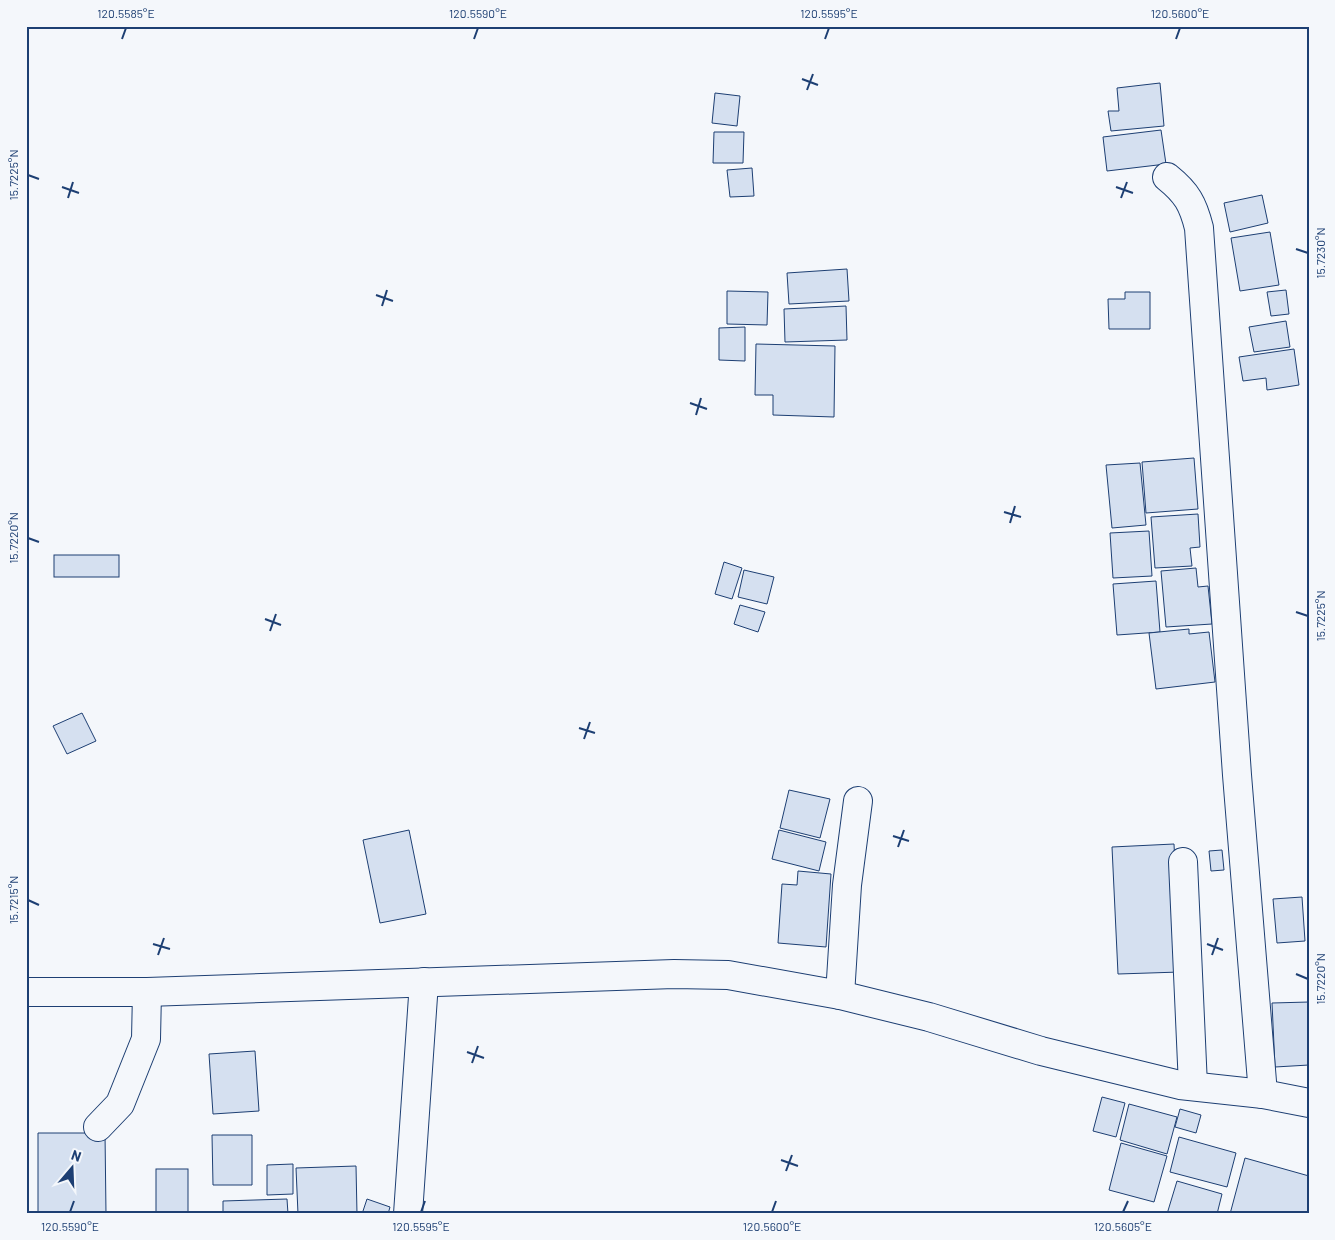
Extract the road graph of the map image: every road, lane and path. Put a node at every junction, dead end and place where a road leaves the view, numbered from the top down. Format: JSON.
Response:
{"nodes":[{"id":1,"x":1167,"y":177,"type":"dead end"},
{"id":2,"x":858,"y":801,"type":"dead end"},
{"id":3,"x":1182,"y":862,"type":"dead end"},
{"id":4,"x":424,"y":982,"type":"junction"},
{"id":5,"x":26,"y":992,"type":"edge"},
{"id":6,"x":147,"y":992,"type":"junction"},
{"id":7,"x":840,"y":995,"type":"junction"},
{"id":8,"x":1193,"y":1086,"type":"junction"},
{"id":9,"x":1262,"y":1094,"type":"junction"},
{"id":10,"x":1309,"y":1103,"type":"edge"},
{"id":11,"x":98,"y":1127,"type":"dead end"},
{"id":12,"x":408,"y":1214,"type":"edge"}],
"edges":[{"from":1,"to":9,"type":"street"},
{"from":2,"to":7,"type":"street"},
{"from":3,"to":8,"type":"street"},
{"from":4,"to":6,"type":"street"},
{"from":4,"to":7,"type":"street"},
{"from":4,"to":12,"type":"street"},
{"from":5,"to":6,"type":"street"},
{"from":6,"to":11,"type":"street"},
{"from":7,"to":8,"type":"street"},
{"from":8,"to":9,"type":"street"},
{"from":9,"to":10,"type":"street"}]}
